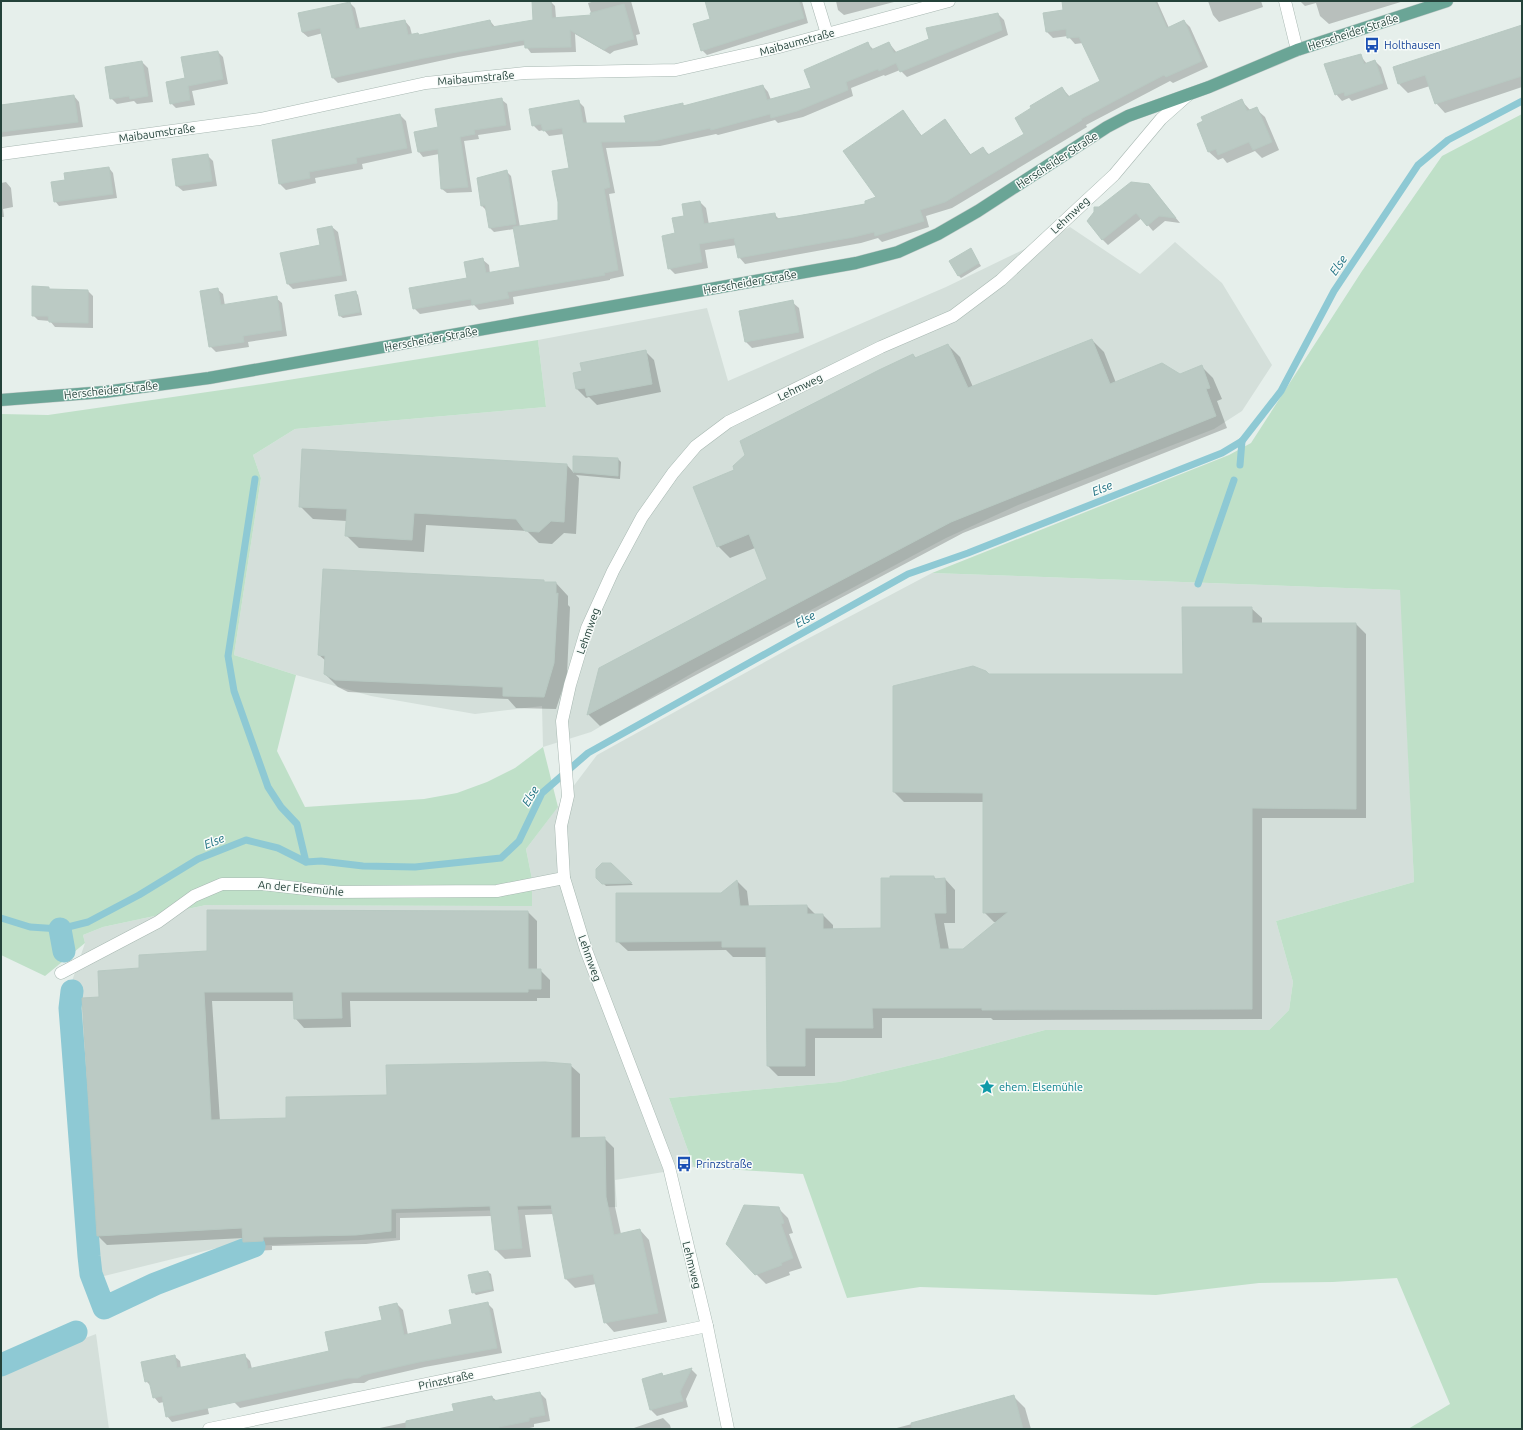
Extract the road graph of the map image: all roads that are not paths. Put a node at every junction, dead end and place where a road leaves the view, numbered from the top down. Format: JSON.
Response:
{"nodes":[{"id":1,"x":817,"y":1,"type":"edge"},
{"id":2,"x":949,"y":1,"type":"edge"},
{"id":3,"x":1285,"y":1,"type":"edge"},
{"id":4,"x":1447,"y":1,"type":"edge"},
{"id":5,"x":827,"y":34,"type":"junction"},
{"id":6,"x":1297,"y":50,"type":"junction"},
{"id":7,"x":1188,"y":95,"type":"junction"},
{"id":8,"x":1,"y":154,"type":"edge"},
{"id":9,"x":1,"y":400,"type":"edge"},
{"id":10,"x":564,"y":878,"type":"junction"},
{"id":11,"x":61,"y":973,"type":"dead end"},
{"id":12,"x":707,"y":1326,"type":"junction"},
{"id":13,"x":209,"y":1429,"type":"edge"},
{"id":14,"x":728,"y":1429,"type":"edge"}],
"edges":[{"from":1,"to":5,"type":"street"},
{"from":2,"to":5,"type":"street","name":"Maibaumstraße"},
{"from":3,"to":6,"type":"street"},
{"from":4,"to":6,"type":"main road","name":"Herscheider Straße"},
{"from":5,"to":8,"type":"street","name":"Maibaumstraße"},
{"from":6,"to":7,"type":"main road","name":"Herscheider Straße"},
{"from":7,"to":9,"type":"main road","name":"Herscheider Straße"},
{"from":7,"to":10,"type":"street","name":"Lehmweg"},
{"from":10,"to":11,"type":"street","name":"An der Elsemühle"},
{"from":10,"to":12,"type":"street","name":"Lehmweg"},
{"from":12,"to":13,"type":"street","name":"Prinzstraße"},
{"from":12,"to":14,"type":"street","name":"Lehmweg"}]}
